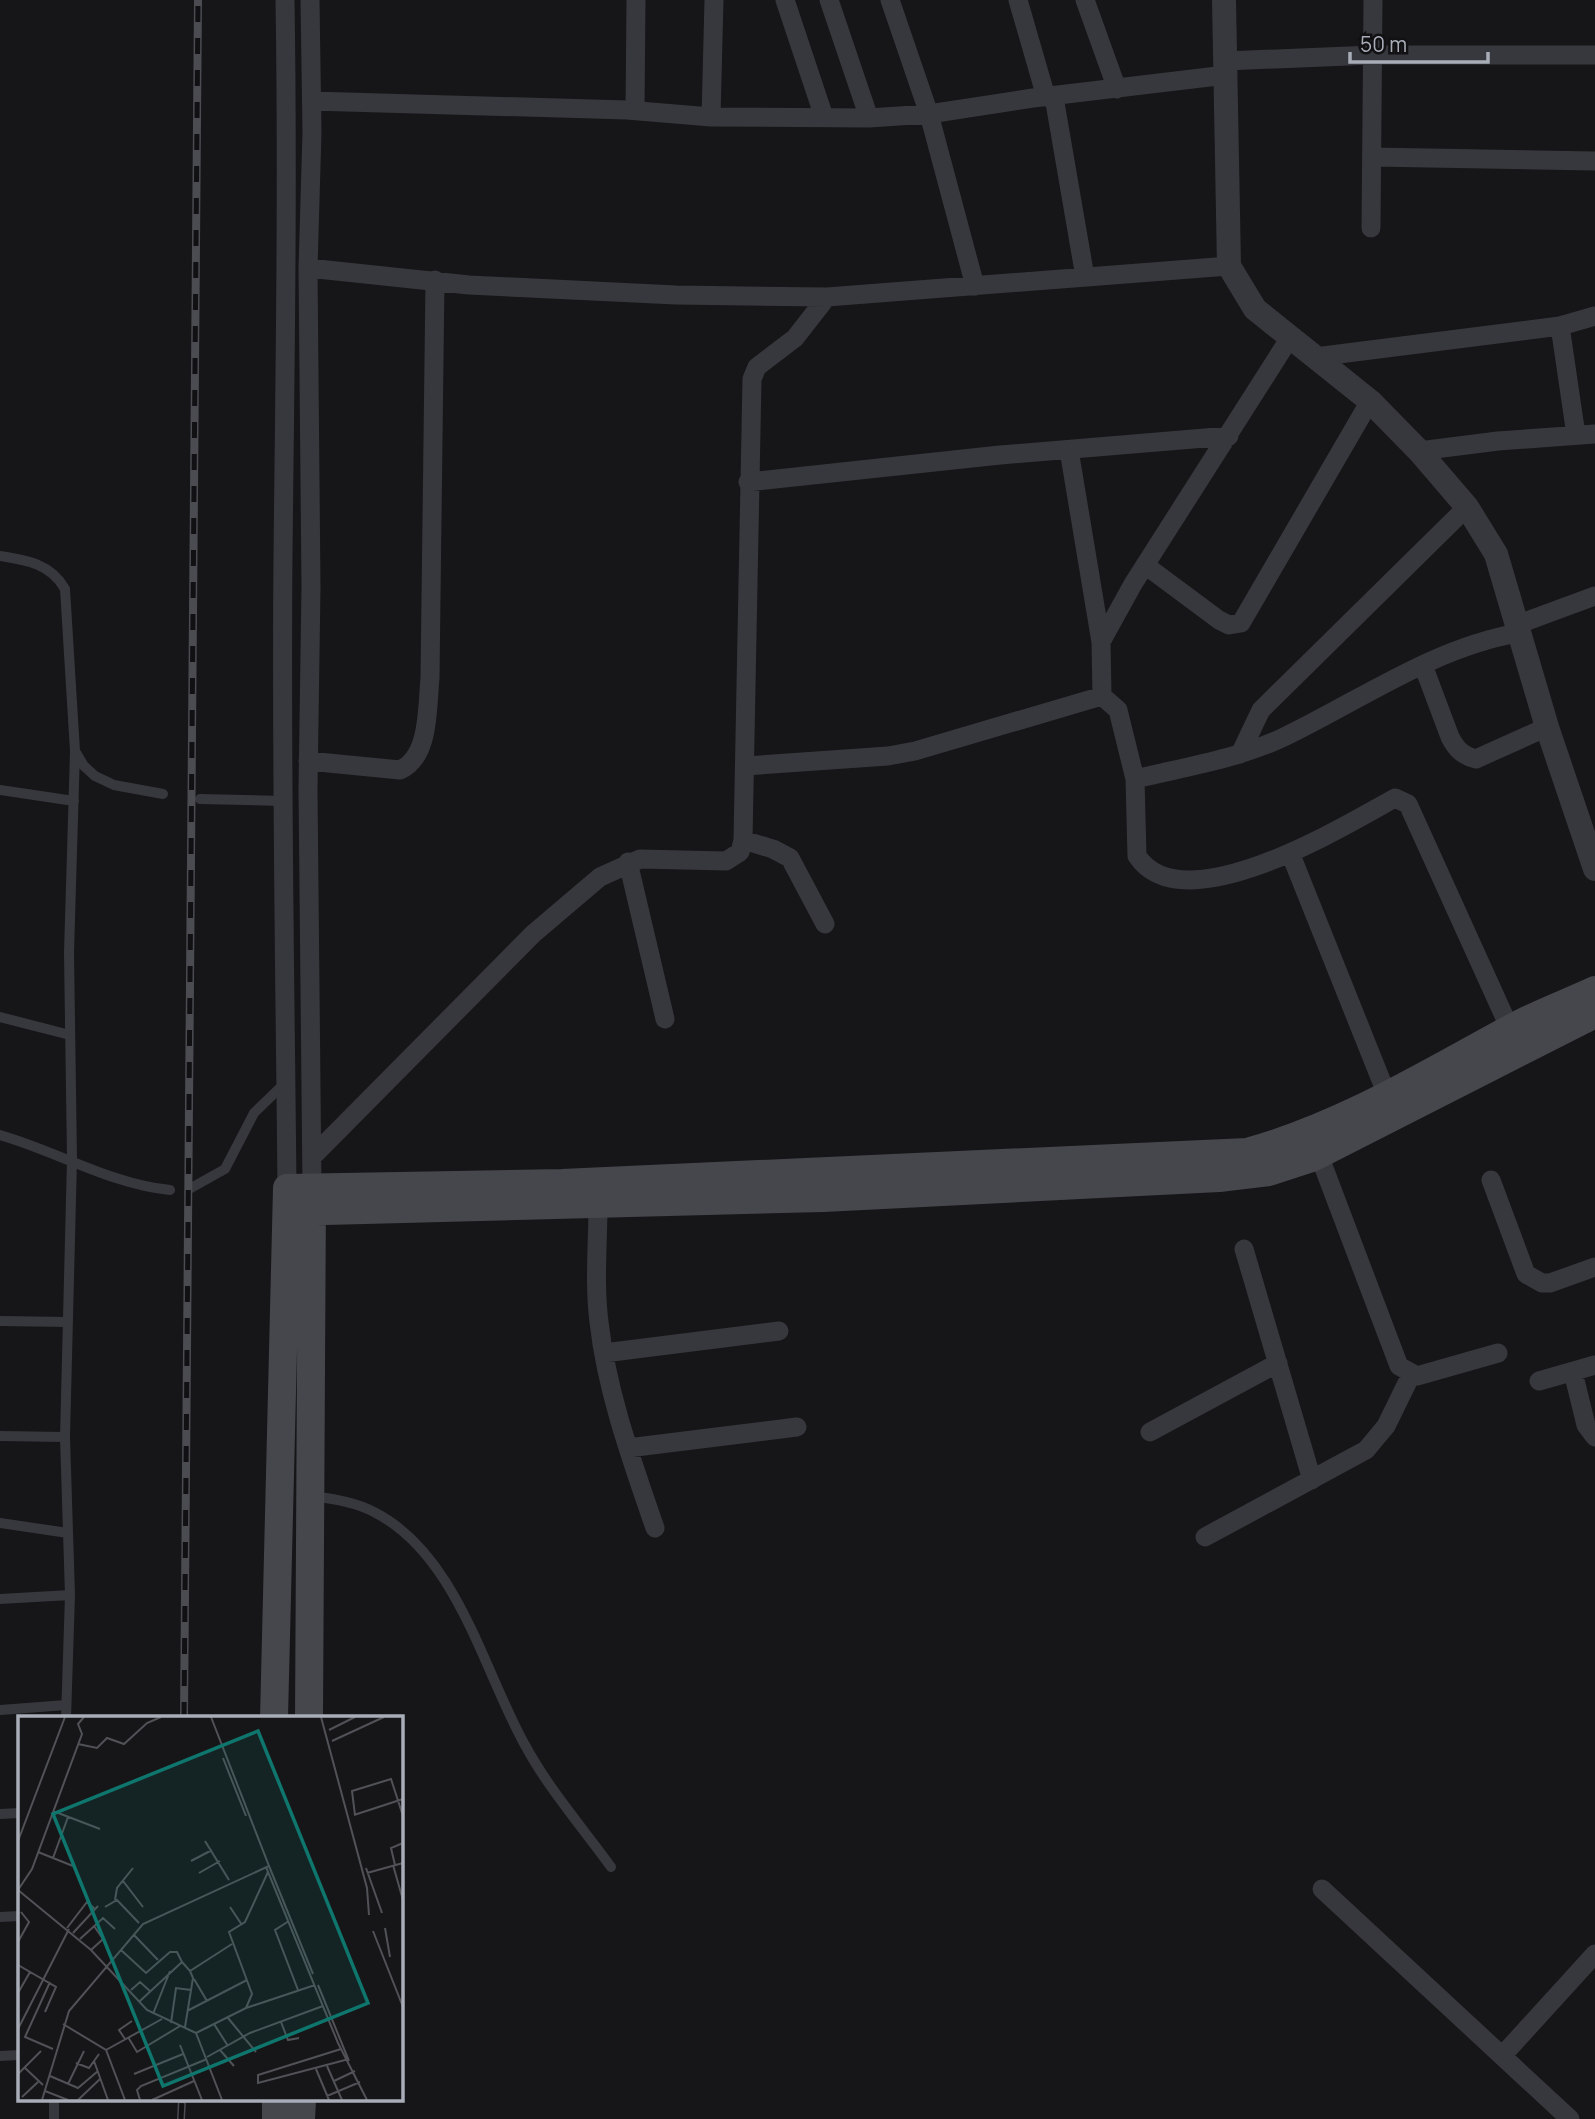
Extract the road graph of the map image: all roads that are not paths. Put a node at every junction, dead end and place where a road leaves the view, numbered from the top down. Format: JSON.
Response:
{"nodes":[{"id":1,"x":285,"y":0,"type":"edge"},
{"id":2,"x":310,"y":0,"type":"edge"},
{"id":3,"x":636,"y":0,"type":"edge"},
{"id":4,"x":714,"y":0,"type":"edge"},
{"id":5,"x":785,"y":0,"type":"edge"},
{"id":6,"x":829,"y":0,"type":"edge"},
{"id":7,"x":890,"y":0,"type":"edge"},
{"id":8,"x":1018,"y":0,"type":"edge"},
{"id":9,"x":1085,"y":0,"type":"edge"},
{"id":10,"x":1224,"y":0,"type":"edge"},
{"id":11,"x":1373,"y":0,"type":"edge"},
{"id":12,"x":1373,"y":55,"type":"junction"},
{"id":13,"x":1595,"y":55,"type":"edge"},
{"id":14,"x":1225,"y":68,"type":"junction"},
{"id":15,"x":1117,"y":89,"type":"junction"},
{"id":16,"x":1050,"y":97,"type":"junction"},
{"id":17,"x":312,"y":101,"type":"junction"},
{"id":18,"x":635,"y":110,"type":"junction"},
{"id":19,"x":929,"y":114,"type":"junction"},
{"id":20,"x":711,"y":117,"type":"junction"},
{"id":21,"x":824,"y":117,"type":"junction"},
{"id":22,"x":869,"y":118,"type":"junction"},
{"id":23,"x":1373,"y":157,"type":"junction"},
{"id":24,"x":1595,"y":161,"type":"edge"},
{"id":25,"x":1371,"y":228,"type":"dead end"},
{"id":26,"x":1229,"y":266,"type":"junction"},
{"id":27,"x":308,"y":268,"type":"junction"},
{"id":28,"x":1086,"y":277,"type":"junction"},
{"id":29,"x":435,"y":280,"type":"junction"},
{"id":30,"x":975,"y":286,"type":"junction"},
{"id":31,"x":827,"y":297,"type":"junction"},
{"id":32,"x":1595,"y":316,"type":"edge"},
{"id":33,"x":1560,"y":326,"type":"junction"},
{"id":34,"x":1291,"y":336,"type":"junction"},
{"id":35,"x":1315,"y":357,"type":"junction"},
{"id":36,"x":1370,"y":401,"type":"junction"},
{"id":37,"x":1586,"y":435,"type":"edge"},
{"id":38,"x":1230,"y":436,"type":"junction"},
{"id":39,"x":1069,"y":450,"type":"junction"},
{"id":40,"x":1419,"y":451,"type":"junction"},
{"id":41,"x":748,"y":482,"type":"junction"},
{"id":42,"x":1468,"y":507,"type":"junction"},
{"id":43,"x":0,"y":556,"type":"edge"},
{"id":44,"x":1145,"y":565,"type":"junction"},
{"id":45,"x":1595,"y":596,"type":"edge"},
{"id":46,"x":1517,"y":629,"type":"junction"},
{"id":47,"x":1101,"y":642,"type":"junction"},
{"id":48,"x":1423,"y":665,"type":"junction"},
{"id":49,"x":1102,"y":696,"type":"junction"},
{"id":50,"x":1547,"y":727,"type":"junction"},
{"id":51,"x":75,"y":751,"type":"junction"},
{"id":52,"x":1240,"y":754,"type":"junction"},
{"id":53,"x":308,"y":761,"type":"junction"},
{"id":54,"x":745,"y":766,"type":"junction"},
{"id":55,"x":1135,"y":779,"type":"junction"},
{"id":56,"x":0,"y":790,"type":"edge"},
{"id":57,"x":163,"y":794,"type":"dead end"},
{"id":58,"x":200,"y":799,"type":"dead end"},
{"id":59,"x":74,"y":801,"type":"junction"},
{"id":60,"x":284,"y":802,"type":"junction"},
{"id":61,"x":743,"y":840,"type":"junction"},
{"id":62,"x":1291,"y":855,"type":"junction"},
{"id":63,"x":628,"y":862,"type":"junction"},
{"id":64,"x":1595,"y":869,"type":"edge"},
{"id":65,"x":825,"y":924,"type":"dead end"},
{"id":66,"x":1595,"y":990,"type":"edge"},
{"id":67,"x":1595,"y":1014,"type":"edge"},
{"id":68,"x":0,"y":1017,"type":"edge"},
{"id":69,"x":665,"y":1018,"type":"dead end"},
{"id":70,"x":1510,"y":1029,"type":"junction"},
{"id":71,"x":71,"y":1035,"type":"junction"},
{"id":72,"x":286,"y":1083,"type":"junction"},
{"id":73,"x":1387,"y":1095,"type":"junction"},
{"id":74,"x":0,"y":1135,"type":"edge"},
{"id":75,"x":1319,"y":1155,"type":"junction"},
{"id":76,"x":312,"y":1157,"type":"junction"},
{"id":77,"x":72,"y":1159,"type":"junction"},
{"id":78,"x":1491,"y":1180,"type":"dead end"},
{"id":79,"x":191,"y":1188,"type":"dead end"},
{"id":80,"x":170,"y":1190,"type":"dead end"},
{"id":81,"x":300,"y":1200,"type":"junction"},
{"id":82,"x":598,"y":1204,"type":"junction"},
{"id":83,"x":1244,"y":1249,"type":"dead end"},
{"id":84,"x":1595,"y":1267,"type":"edge"},
{"id":85,"x":0,"y":1321,"type":"edge"},
{"id":86,"x":68,"y":1322,"type":"junction"},
{"id":87,"x":779,"y":1331,"type":"dead end"},
{"id":88,"x":604,"y":1353,"type":"junction"},
{"id":89,"x":1498,"y":1353,"type":"dead end"},
{"id":90,"x":1278,"y":1363,"type":"junction"},
{"id":91,"x":1595,"y":1365,"type":"edge"},
{"id":92,"x":1573,"y":1371,"type":"junction"},
{"id":93,"x":1411,"y":1375,"type":"junction"},
{"id":94,"x":1539,"y":1381,"type":"dead end"},
{"id":95,"x":797,"y":1427,"type":"dead end"},
{"id":96,"x":1150,"y":1432,"type":"dead end"},
{"id":97,"x":0,"y":1436,"type":"edge"},
{"id":98,"x":65,"y":1437,"type":"junction"},
{"id":99,"x":1595,"y":1437,"type":"edge"},
{"id":100,"x":628,"y":1448,"type":"junction"},
{"id":101,"x":1312,"y":1480,"type":"junction"},
{"id":102,"x":309,"y":1495,"type":"junction"},
{"id":103,"x":0,"y":1523,"type":"edge"},
{"id":104,"x":654,"y":1528,"type":"dead end"},
{"id":105,"x":68,"y":1533,"type":"junction"},
{"id":106,"x":1205,"y":1537,"type":"dead end"},
{"id":107,"x":70,"y":1595,"type":"junction"},
{"id":108,"x":0,"y":1599,"type":"edge"},
{"id":109,"x":66,"y":1705,"type":"junction"},
{"id":110,"x":0,"y":1710,"type":"edge"},
{"id":111,"x":66,"y":1716,"type":"edge"},
{"id":112,"x":274,"y":1716,"type":"edge"},
{"id":113,"x":309,"y":1716,"type":"edge"},
{"id":114,"x":18,"y":1813,"type":"edge"},
{"id":115,"x":0,"y":1814,"type":"edge"},
{"id":116,"x":611,"y":1867,"type":"dead end"},
{"id":117,"x":1322,"y":1889,"type":"dead end"},
{"id":118,"x":18,"y":1916,"type":"edge"},
{"id":119,"x":0,"y":1917,"type":"edge"},
{"id":120,"x":1595,"y":1954,"type":"edge"},
{"id":121,"x":18,"y":2055,"type":"edge"},
{"id":122,"x":0,"y":2056,"type":"edge"},
{"id":123,"x":1502,"y":2056,"type":"junction"},
{"id":124,"x":1570,"y":2119,"type":"edge"}],
"edges":[{"from":1,"to":60,"type":"street"},
{"from":2,"to":17,"type":"street"},
{"from":3,"to":18,"type":"street"},
{"from":4,"to":20,"type":"street"},
{"from":5,"to":21,"type":"street"},
{"from":6,"to":22,"type":"street"},
{"from":7,"to":19,"type":"street"},
{"from":8,"to":16,"type":"street"},
{"from":9,"to":15,"type":"street"},
{"from":10,"to":14,"type":"street"},
{"from":11,"to":12,"type":"street"},
{"from":12,"to":13,"type":"street"},
{"from":12,"to":14,"type":"street"},
{"from":12,"to":23,"type":"street"},
{"from":14,"to":15,"type":"street"},
{"from":14,"to":26,"type":"street"},
{"from":15,"to":16,"type":"street"},
{"from":16,"to":19,"type":"street"},
{"from":16,"to":28,"type":"street"},
{"from":17,"to":18,"type":"street"},
{"from":17,"to":27,"type":"street"},
{"from":18,"to":20,"type":"street"},
{"from":19,"to":22,"type":"street"},
{"from":19,"to":30,"type":"street"},
{"from":20,"to":21,"type":"street"},
{"from":21,"to":22,"type":"street"},
{"from":23,"to":24,"type":"street"},
{"from":23,"to":25,"type":"street"},
{"from":26,"to":28,"type":"street"},
{"from":26,"to":34,"type":"street"},
{"from":27,"to":29,"type":"street"},
{"from":27,"to":53,"type":"street"},
{"from":28,"to":30,"type":"street"},
{"from":29,"to":31,"type":"street"},
{"from":29,"to":53,"type":"street"},
{"from":30,"to":31,"type":"street"},
{"from":31,"to":41,"type":"street"},
{"from":32,"to":33,"type":"street"},
{"from":33,"to":35,"type":"street"},
{"from":33,"to":37,"type":"street"},
{"from":34,"to":35,"type":"street"},
{"from":34,"to":38,"type":"street"},
{"from":35,"to":36,"type":"street"},
{"from":36,"to":40,"type":"street"},
{"from":36,"to":44,"type":"street"},
{"from":37,"to":40,"type":"street"},
{"from":38,"to":39,"type":"street"},
{"from":38,"to":44,"type":"street"},
{"from":39,"to":41,"type":"street"},
{"from":39,"to":47,"type":"street"},
{"from":40,"to":42,"type":"street"},
{"from":41,"to":54,"type":"street"},
{"from":42,"to":46,"type":"street"},
{"from":42,"to":52,"type":"street"},
{"from":43,"to":51,"type":"lane"},
{"from":44,"to":47,"type":"street"},
{"from":45,"to":46,"type":"street"},
{"from":46,"to":48,"type":"street"},
{"from":46,"to":50,"type":"street"},
{"from":47,"to":49,"type":"street"},
{"from":48,"to":50,"type":"street"},
{"from":48,"to":52,"type":"street"},
{"from":49,"to":54,"type":"street"},
{"from":49,"to":55,"type":"street"},
{"from":50,"to":64,"type":"street"},
{"from":51,"to":57,"type":"lane"},
{"from":51,"to":59,"type":"lane"},
{"from":52,"to":55,"type":"street"},
{"from":53,"to":76,"type":"street"},
{"from":54,"to":61,"type":"street"},
{"from":55,"to":62,"type":"street"},
{"from":56,"to":59,"type":"lane"},
{"from":58,"to":60,"type":"lane"},
{"from":59,"to":71,"type":"lane"},
{"from":60,"to":72,"type":"street"},
{"from":61,"to":63,"type":"street"},
{"from":61,"to":65,"type":"street"},
{"from":62,"to":70,"type":"street"},
{"from":62,"to":73,"type":"street"},
{"from":63,"to":69,"type":"street"},
{"from":63,"to":76,"type":"street"},
{"from":66,"to":70,"type":"main road"},
{"from":67,"to":75,"type":"main road"},
{"from":68,"to":71,"type":"lane"},
{"from":70,"to":73,"type":"main road"},
{"from":71,"to":77,"type":"lane"},
{"from":72,"to":79,"type":"lane"},
{"from":72,"to":81,"type":"street"},
{"from":73,"to":81,"type":"main road"},
{"from":74,"to":77,"type":"lane"},
{"from":75,"to":82,"type":"main road"},
{"from":75,"to":93,"type":"street"},
{"from":76,"to":81,"type":"street"},
{"from":77,"to":80,"type":"lane"},
{"from":77,"to":86,"type":"lane"},
{"from":78,"to":84,"type":"street"},
{"from":81,"to":82,"type":"main road"},
{"from":81,"to":102,"type":"main road"},
{"from":81,"to":112,"type":"main road"},
{"from":82,"to":88,"type":"street"},
{"from":83,"to":90,"type":"street"},
{"from":85,"to":86,"type":"lane"},
{"from":86,"to":98,"type":"lane"},
{"from":87,"to":88,"type":"street"},
{"from":88,"to":100,"type":"street"},
{"from":89,"to":93,"type":"street"},
{"from":90,"to":96,"type":"street"},
{"from":90,"to":101,"type":"street"},
{"from":91,"to":92,"type":"street"},
{"from":92,"to":94,"type":"street"},
{"from":92,"to":99,"type":"street"},
{"from":93,"to":101,"type":"street"},
{"from":95,"to":100,"type":"street"},
{"from":97,"to":98,"type":"lane"},
{"from":98,"to":105,"type":"lane"},
{"from":100,"to":104,"type":"street"},
{"from":101,"to":106,"type":"street"},
{"from":102,"to":113,"type":"main road"},
{"from":102,"to":116,"type":"lane"},
{"from":103,"to":105,"type":"lane"},
{"from":105,"to":107,"type":"lane"},
{"from":107,"to":108,"type":"lane"},
{"from":107,"to":109,"type":"lane"},
{"from":109,"to":110,"type":"lane"},
{"from":109,"to":111,"type":"lane"},
{"from":114,"to":115,"type":"lane"},
{"from":117,"to":123,"type":"street"},
{"from":118,"to":119,"type":"lane"},
{"from":120,"to":123,"type":"street"},
{"from":121,"to":122,"type":"lane"},
{"from":123,"to":124,"type":"street"}]}
